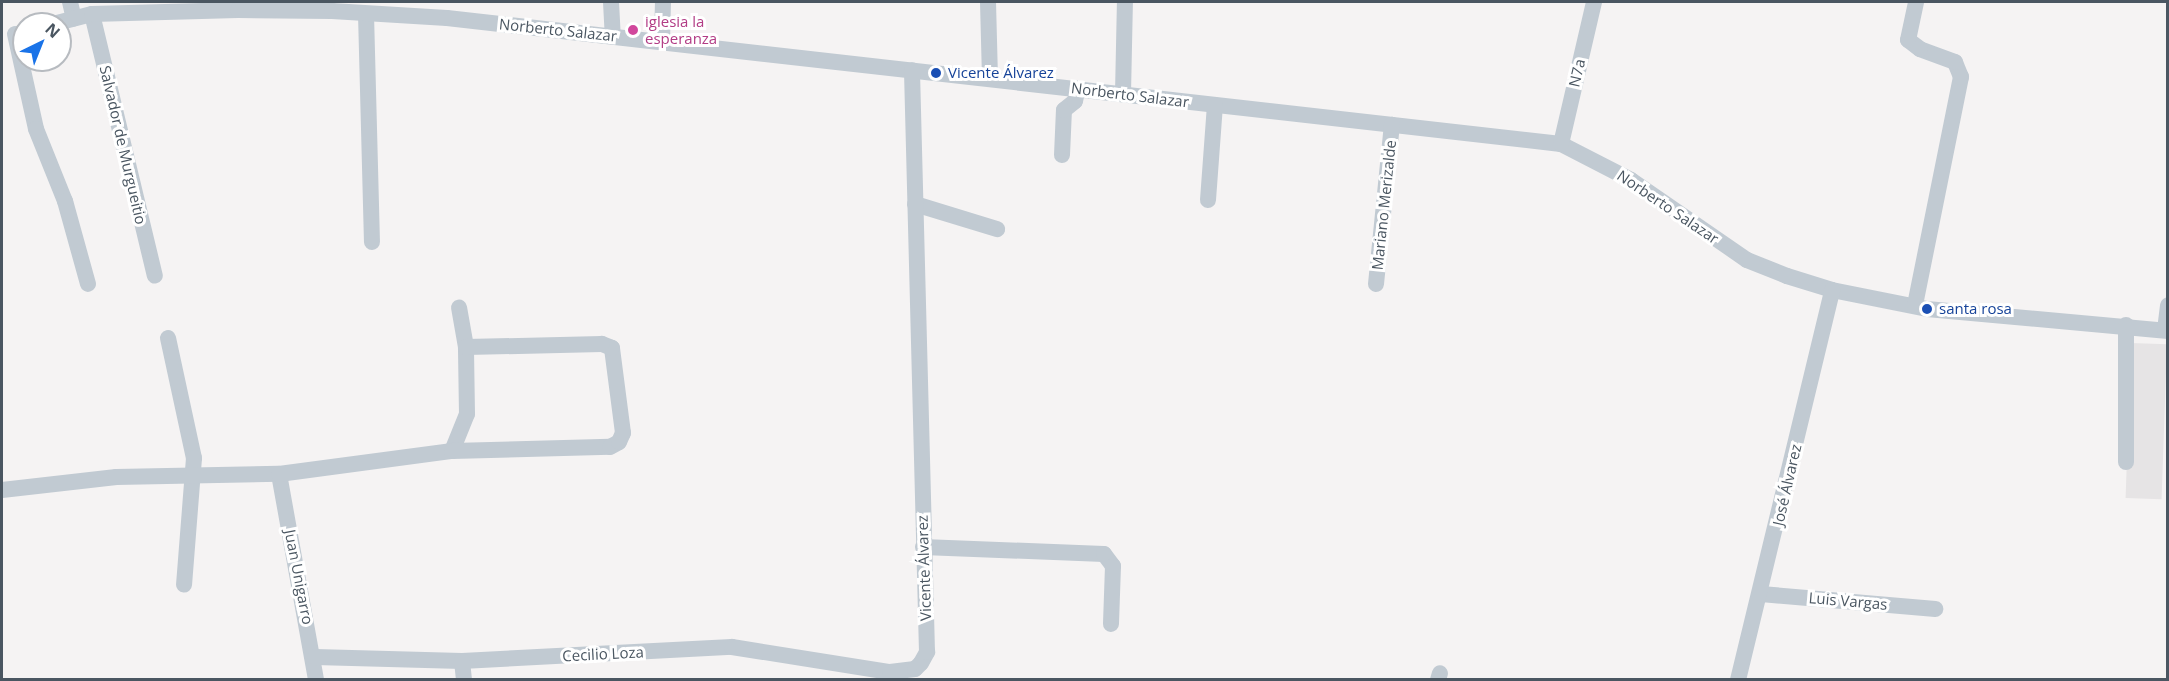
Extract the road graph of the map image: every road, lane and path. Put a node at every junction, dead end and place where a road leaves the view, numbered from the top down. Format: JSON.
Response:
{"nodes":[{"id":1,"x":70,"y":2,"type":"edge"},
{"id":2,"x":611,"y":2,"type":"edge"},
{"id":3,"x":663,"y":2,"type":"edge"},
{"id":4,"x":988,"y":2,"type":"edge"},
{"id":5,"x":1125,"y":2,"type":"edge"},
{"id":6,"x":1594,"y":2,"type":"edge"},
{"id":7,"x":1916,"y":2,"type":"edge"},
{"id":8,"x":311,"y":6,"type":"edge"},
{"id":9,"x":414,"y":9,"type":"edge"},
{"id":10,"x":92,"y":14,"type":"junction"},
{"id":11,"x":366,"y":14,"type":"junction"},
{"id":12,"x":74,"y":19,"type":"joint"},
{"id":13,"x":613,"y":36,"type":"junction"},
{"id":14,"x":662,"y":42,"type":"junction"},
{"id":15,"x":912,"y":70,"type":"junction"},
{"id":16,"x":23,"y":72,"type":"edge"},
{"id":17,"x":990,"y":78,"type":"junction"},
{"id":18,"x":1078,"y":88,"type":"junction"},
{"id":19,"x":1123,"y":94,"type":"junction"},
{"id":20,"x":1215,"y":105,"type":"junction"},
{"id":21,"x":1392,"y":125,"type":"junction"},
{"id":22,"x":1561,"y":144,"type":"junction"},
{"id":23,"x":1062,"y":155,"type":"dead end"},
{"id":24,"x":1208,"y":200,"type":"dead end"},
{"id":25,"x":915,"y":204,"type":"junction"},
{"id":26,"x":997,"y":230,"type":"dead end"},
{"id":27,"x":372,"y":243,"type":"dead end"},
{"id":28,"x":155,"y":276,"type":"dead end"},
{"id":29,"x":88,"y":284,"type":"dead end"},
{"id":30,"x":1376,"y":284,"type":"dead end"},
{"id":31,"x":1832,"y":290,"type":"junction"},
{"id":32,"x":1915,"y":305,"type":"junction"},
{"id":33,"x":2168,"y":305,"type":"edge"},
{"id":34,"x":459,"y":308,"type":"dead end"},
{"id":35,"x":2126,"y":325,"type":"junction"},
{"id":36,"x":2166,"y":330,"type":"edge"},
{"id":37,"x":168,"y":338,"type":"dead end"},
{"id":38,"x":466,"y":347,"type":"junction"},
{"id":39,"x":452,"y":451,"type":"junction"},
{"id":40,"x":2126,"y":462,"type":"dead end"},
{"id":41,"x":194,"y":473,"type":"junction"},
{"id":42,"x":279,"y":474,"type":"junction"},
{"id":43,"x":2,"y":490,"type":"edge"},
{"id":44,"x":923,"y":547,"type":"junction"},
{"id":45,"x":184,"y":585,"type":"dead end"},
{"id":46,"x":1761,"y":594,"type":"junction"},
{"id":47,"x":1935,"y":609,"type":"dead end"},
{"id":48,"x":1111,"y":624,"type":"dead end"},
{"id":49,"x":315,"y":657,"type":"junction"},
{"id":50,"x":462,"y":662,"type":"junction"},
{"id":51,"x":890,"y":676,"type":"edge"},
{"id":52,"x":316,"y":680,"type":"edge"},
{"id":53,"x":464,"y":680,"type":"edge"},
{"id":54,"x":1738,"y":680,"type":"edge"}],
"edges":[{"from":1,"to":12,"type":"street"},
{"from":2,"to":13,"type":"street"},
{"from":3,"to":14,"type":"street"},
{"from":4,"to":17,"type":"street"},
{"from":5,"to":19,"type":"street"},
{"from":6,"to":22,"type":"street","name":"N7a"},
{"from":7,"to":32,"type":"street"},
{"from":8,"to":10,"type":"street","name":"Norberto Salazar"},
{"from":8,"to":11,"type":"street","name":"Norberto Salazar"},
{"from":9,"to":11,"type":"street","name":"Norberto Salazar"},
{"from":9,"to":13,"type":"street","name":"Norberto Salazar"},
{"from":10,"to":12,"type":"street","name":"Norberto Salazar"},
{"from":10,"to":28,"type":"street","name":"Salvador de Murgueitio"},
{"from":11,"to":27,"type":"street"},
{"from":13,"to":14,"type":"street","name":"Norberto Salazar"},
{"from":14,"to":15,"type":"street","name":"Norberto Salazar"},
{"from":15,"to":17,"type":"street","name":"Norberto Salazar"},
{"from":15,"to":25,"type":"street","name":"Vicente Álvarez"},
{"from":16,"to":29,"type":"street"},
{"from":17,"to":18,"type":"street","name":"Norberto Salazar"},
{"from":18,"to":19,"type":"street","name":"Norberto Salazar"},
{"from":18,"to":23,"type":"street"},
{"from":19,"to":20,"type":"street","name":"Norberto Salazar"},
{"from":20,"to":21,"type":"street","name":"Norberto Salazar"},
{"from":20,"to":24,"type":"street"},
{"from":21,"to":22,"type":"street","name":"Norberto Salazar"},
{"from":21,"to":30,"type":"street","name":"Mariano Merizalde"},
{"from":22,"to":31,"type":"street","name":"Norberto Salazar"},
{"from":25,"to":26,"type":"street"},
{"from":25,"to":44,"type":"street","name":"Vicente Álvarez"},
{"from":31,"to":32,"type":"street","name":"Norberto Salazar"},
{"from":31,"to":46,"type":"street","name":"José Álvarez"},
{"from":32,"to":35,"type":"street","name":"Norberto Salazar"},
{"from":33,"to":36,"type":"street"},
{"from":34,"to":38,"type":"street"},
{"from":35,"to":36,"type":"street","name":"Norberto Salazar"},
{"from":35,"to":40,"type":"street"},
{"from":37,"to":41,"type":"street"},
{"from":38,"to":39,"type":"street"},
{"from":38,"to":39,"type":"street"},
{"from":39,"to":42,"type":"street"},
{"from":41,"to":42,"type":"street"},
{"from":41,"to":43,"type":"street"},
{"from":41,"to":45,"type":"street"},
{"from":42,"to":49,"type":"street","name":"Juan Unigarro"},
{"from":44,"to":48,"type":"street"},
{"from":44,"to":51,"type":"street","name":"Vicente Álvarez"},
{"from":46,"to":47,"type":"street","name":"Luis Vargas"},
{"from":46,"to":54,"type":"street","name":"José Álvarez"},
{"from":49,"to":50,"type":"street","name":"Cecilio Loza"},
{"from":49,"to":52,"type":"street","name":"Juan Unigarro"},
{"from":50,"to":51,"type":"street","name":"Cecilio Loza"},
{"from":50,"to":53,"type":"street"}]}
